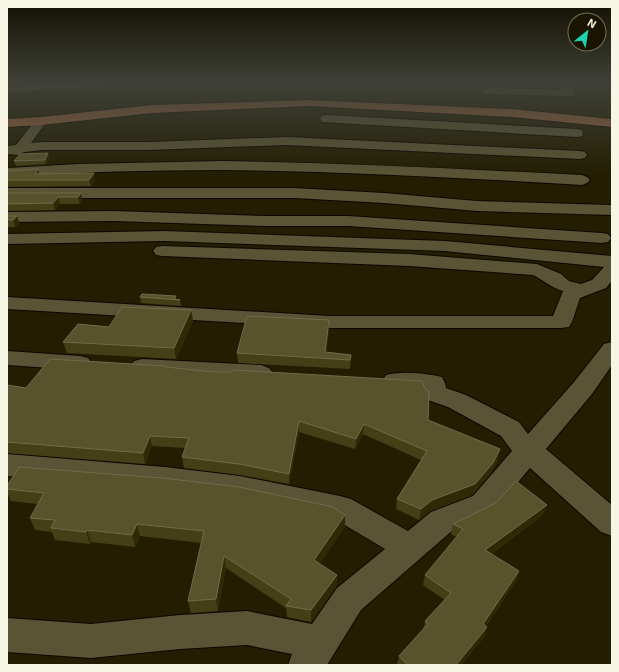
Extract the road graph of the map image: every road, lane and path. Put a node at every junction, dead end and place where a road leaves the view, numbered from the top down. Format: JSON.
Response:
{"nodes":[{"id":1,"x":112,"y":113,"type":"edge"},
{"id":2,"x":500,"y":113,"type":"edge"},
{"id":3,"x":41,"y":121,"type":"junction"},
{"id":4,"x":7,"y":123,"type":"edge"},
{"id":5,"x":612,"y":124,"type":"edge"},
{"id":6,"x":576,"y":126,"type":"junction"},
{"id":7,"x":325,"y":142,"type":"junction"},
{"id":8,"x":15,"y":150,"type":"edge"},
{"id":9,"x":580,"y":155,"type":"junction"},
{"id":10,"x":7,"y":172,"type":"edge"},
{"id":11,"x":582,"y":180,"type":"junction"},
{"id":12,"x":7,"y":193,"type":"edge"},
{"id":13,"x":592,"y":210,"type":"junction"},
{"id":14,"x":612,"y":210,"type":"edge"},
{"id":15,"x":7,"y":217,"type":"edge"},
{"id":16,"x":602,"y":238,"type":"junction"},
{"id":17,"x":7,"y":239,"type":"edge"},
{"id":18,"x":7,"y":251,"type":"edge"},
{"id":19,"x":612,"y":262,"type":"edge"},
{"id":20,"x":612,"y":270,"type":"edge"},
{"id":21,"x":583,"y":290,"type":"junction"},
{"id":22,"x":7,"y":303,"type":"edge"},
{"id":23,"x":612,"y":349,"type":"edge"},
{"id":24,"x":7,"y":358,"type":"edge"},
{"id":25,"x":98,"y":364,"type":"edge"},
{"id":26,"x":122,"y":365,"type":"edge"},
{"id":27,"x":281,"y":374,"type":"edge"},
{"id":28,"x":369,"y":380,"type":"edge"},
{"id":29,"x":529,"y":451,"type":"junction"},
{"id":30,"x":7,"y":465,"type":"edge"},
{"id":31,"x":612,"y":523,"type":"edge"},
{"id":32,"x":410,"y":548,"type":"junction"},
{"id":33,"x":7,"y":635,"type":"edge"},
{"id":34,"x":313,"y":654,"type":"edge"}],
"edges":[{"from":1,"to":3,"type":"main road"},
{"from":2,"to":6,"type":"main road"},
{"from":3,"to":4,"type":"main road"},
{"from":3,"to":8,"type":"street"},
{"from":5,"to":6,"type":"main road"},
{"from":6,"to":7,"type":"street"},
{"from":6,"to":9,"type":"street"},
{"from":7,"to":8,"type":"street"},
{"from":7,"to":9,"type":"street"},
{"from":9,"to":11,"type":"street"},
{"from":10,"to":11,"type":"street"},
{"from":11,"to":13,"type":"street"},
{"from":12,"to":13,"type":"street"},
{"from":13,"to":14,"type":"street"},
{"from":13,"to":16,"type":"street"},
{"from":15,"to":16,"type":"street"},
{"from":16,"to":19,"type":"street"},
{"from":17,"to":19,"type":"street"},
{"from":18,"to":21,"type":"street"},
{"from":20,"to":21,"type":"street"},
{"from":21,"to":22,"type":"street"},
{"from":23,"to":29,"type":"street"},
{"from":24,"to":25,"type":"street"},
{"from":26,"to":27,"type":"street"},
{"from":28,"to":29,"type":"street"},
{"from":29,"to":31,"type":"street"},
{"from":29,"to":32,"type":"street"},
{"from":30,"to":32,"type":"street"},
{"from":32,"to":34,"type":"street"},
{"from":33,"to":34,"type":"street"}]}
